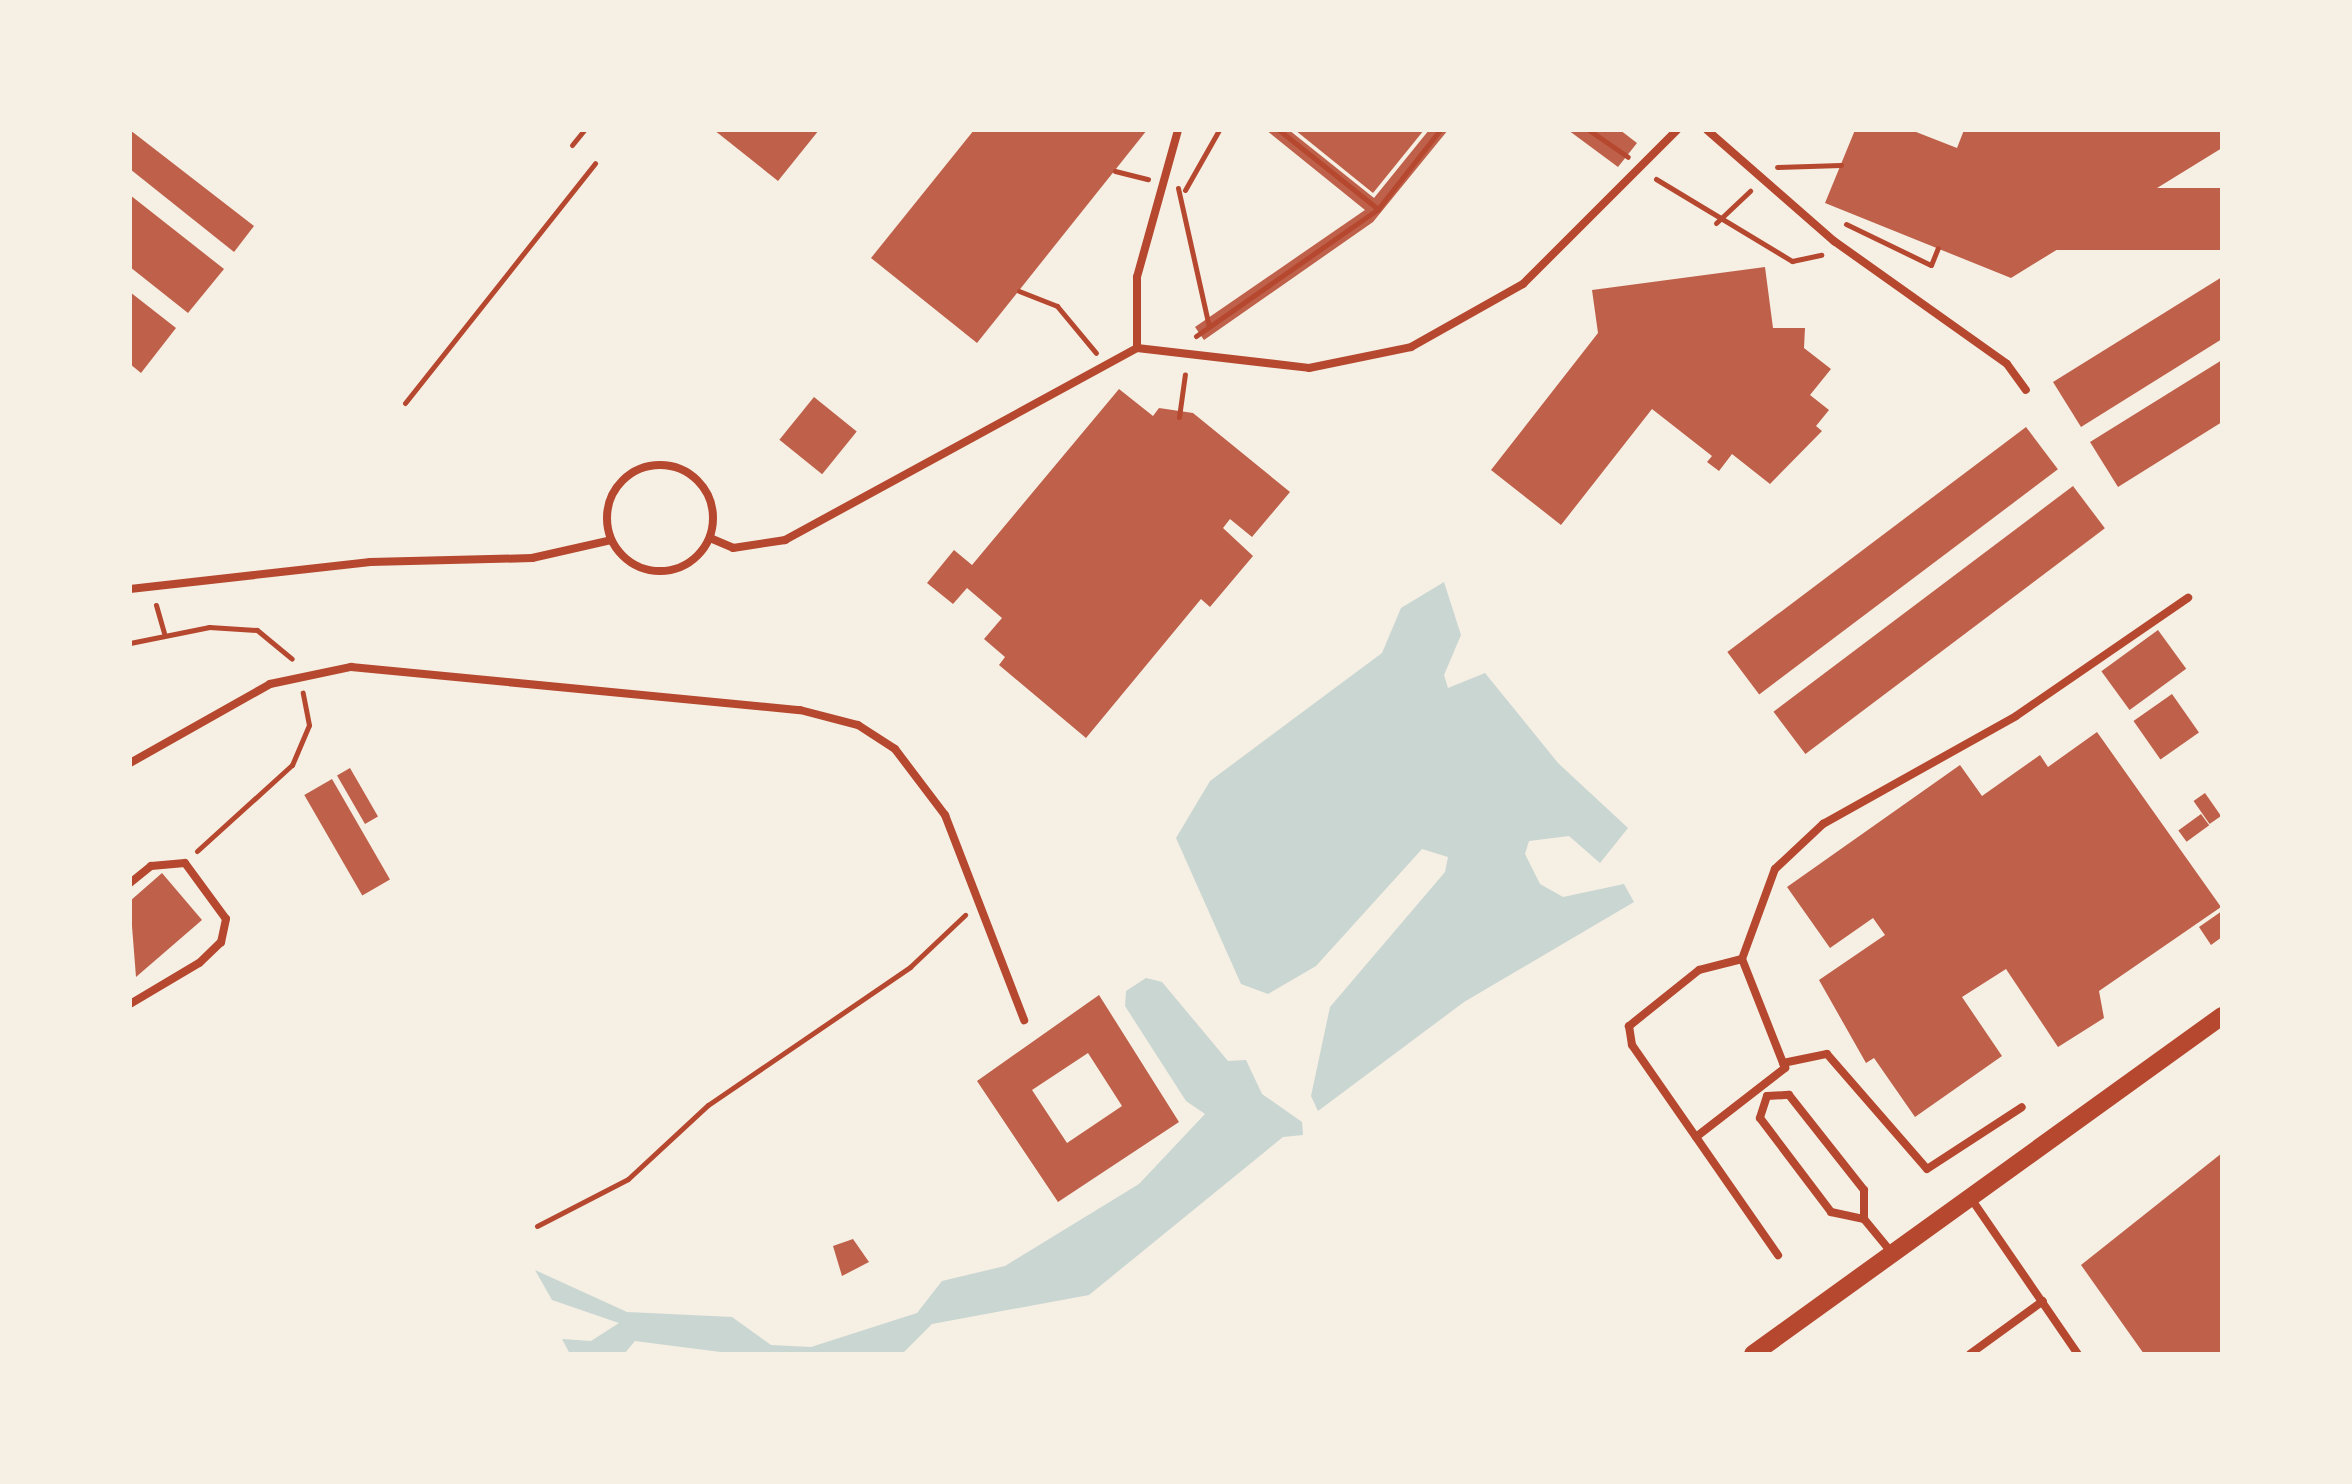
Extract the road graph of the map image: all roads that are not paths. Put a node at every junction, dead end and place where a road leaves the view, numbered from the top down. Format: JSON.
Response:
{"nodes":[{"id":1,"x":1178,"y":130,"type":"edge"},
{"id":2,"x":1678,"y":130,"type":"edge"},
{"id":3,"x":1707,"y":130,"type":"edge"},
{"id":4,"x":1136,"y":348,"type":"junction"},
{"id":5,"x":2026,"y":390,"type":"dead end"},
{"id":6,"x":710,"y":538,"type":"junction"},
{"id":7,"x":611,"y":540,"type":"junction"},
{"id":8,"x":130,"y":588,"type":"edge"},
{"id":9,"x":2188,"y":598,"type":"dead end"},
{"id":10,"x":130,"y":763,"type":"edge"},
{"id":11,"x":130,"y":883,"type":"edge"},
{"id":12,"x":1742,"y":960,"type":"junction"},
{"id":13,"x":130,"y":1004,"type":"edge"},
{"id":14,"x":2222,"y":1016,"type":"edge"},
{"id":15,"x":1024,"y":1020,"type":"dead end"},
{"id":16,"x":1784,"y":1063,"type":"junction"},
{"id":17,"x":1760,"y":1087,"type":"junction"},
{"id":18,"x":1767,"y":1096,"type":"junction"},
{"id":19,"x":2022,"y":1107,"type":"dead end"},
{"id":20,"x":1696,"y":1137,"type":"junction"},
{"id":21,"x":1970,"y":1198,"type":"junction"},
{"id":22,"x":1864,"y":1219,"type":"junction"},
{"id":23,"x":1892,"y":1253,"type":"junction"},
{"id":24,"x":1778,"y":1254,"type":"dead end"},
{"id":25,"x":2043,"y":1302,"type":"junction"},
{"id":26,"x":1753,"y":1354,"type":"edge"},
{"id":27,"x":1970,"y":1354,"type":"edge"},
{"id":28,"x":2078,"y":1354,"type":"edge"}],
"edges":[{"from":1,"to":4,"type":"lane"},
{"from":2,"to":4,"type":"lane"},
{"from":3,"to":5,"type":"lane"},
{"from":4,"to":6,"type":"lane"},
{"from":6,"to":7,"type":"lane"},
{"from":6,"to":7,"type":"lane"},
{"from":7,"to":8,"type":"lane"},
{"from":9,"to":12,"type":"lane"},
{"from":10,"to":15,"type":"lane"},
{"from":11,"to":13,"type":"lane"},
{"from":12,"to":16,"type":"lane"},
{"from":12,"to":20,"type":"lane"},
{"from":14,"to":21,"type":"street"},
{"from":16,"to":17,"type":"lane"},
{"from":16,"to":19,"type":"lane"},
{"from":17,"to":18,"type":"lane"},
{"from":17,"to":20,"type":"lane"},
{"from":18,"to":22,"type":"lane"},
{"from":18,"to":22,"type":"lane"},
{"from":20,"to":24,"type":"lane"},
{"from":21,"to":23,"type":"street"},
{"from":21,"to":25,"type":"lane"},
{"from":22,"to":23,"type":"lane"},
{"from":23,"to":26,"type":"street"},
{"from":25,"to":27,"type":"lane"},
{"from":25,"to":28,"type":"lane"}]}
